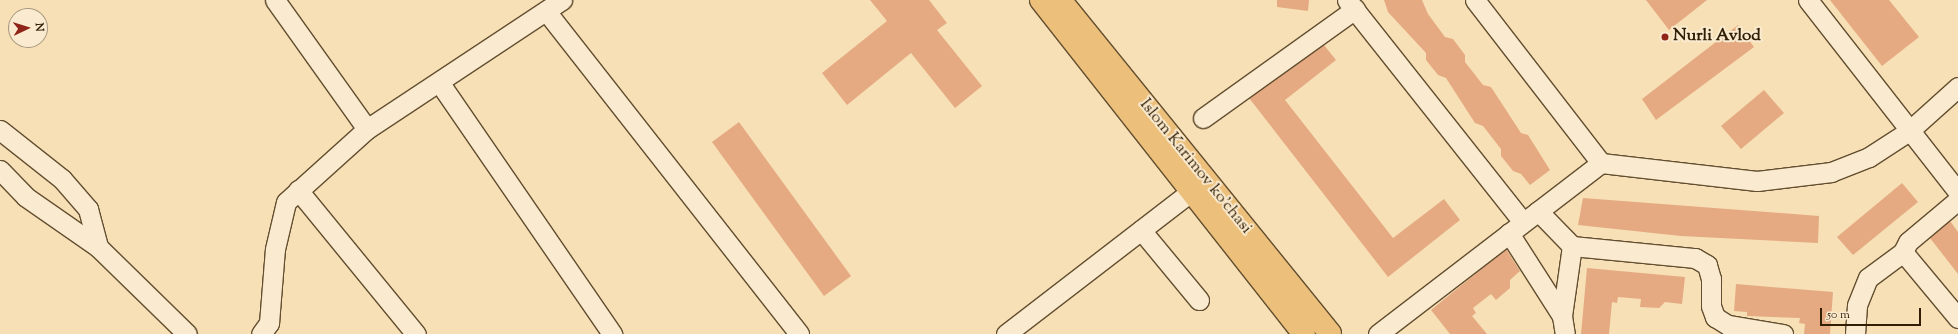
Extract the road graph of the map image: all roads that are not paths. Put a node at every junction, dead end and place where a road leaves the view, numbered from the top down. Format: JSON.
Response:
{"nodes":[{"id":1,"x":275,"y":0,"type":"edge"},
{"id":2,"x":562,"y":0,"type":"edge"},
{"id":3,"x":1041,"y":0,"type":"edge"},
{"id":4,"x":1060,"y":0,"type":"edge"},
{"id":5,"x":1475,"y":0,"type":"edge"},
{"id":6,"x":1808,"y":0,"type":"edge"},
{"id":7,"x":1351,"y":5,"type":"edge"},
{"id":8,"x":546,"y":11,"type":"junction"},
{"id":9,"x":439,"y":82,"type":"junction"},
{"id":10,"x":1958,"y":87,"type":"edge"},
{"id":11,"x":1203,"y":118,"type":"dead end"},
{"id":12,"x":367,"y":129,"type":"junction"},
{"id":13,"x":0,"y":130,"type":"edge"},
{"id":14,"x":1909,"y":131,"type":"junction"},
{"id":15,"x":1601,"y":163,"type":"junction"},
{"id":16,"x":0,"y":170,"type":"edge"},
{"id":17,"x":298,"y":190,"type":"junction"},
{"id":18,"x":1192,"y":191,"type":"junction"},
{"id":19,"x":1958,"y":192,"type":"edge"},
{"id":20,"x":1958,"y":200,"type":"edge"},
{"id":21,"x":1538,"y":211,"type":"junction"},
{"id":22,"x":1516,"y":228,"type":"junction"},
{"id":23,"x":1141,"y":230,"type":"junction"},
{"id":24,"x":1572,"y":246,"type":"junction"},
{"id":25,"x":98,"y":247,"type":"junction"},
{"id":26,"x":1903,"y":252,"type":"junction"},
{"id":27,"x":1199,"y":300,"type":"dead end"},
{"id":28,"x":1958,"y":318,"type":"edge"},
{"id":29,"x":1564,"y":325,"type":"edge"},
{"id":30,"x":267,"y":330,"type":"edge"},
{"id":31,"x":187,"y":334,"type":"edge"},
{"id":32,"x":416,"y":334,"type":"edge"},
{"id":33,"x":612,"y":334,"type":"edge"},
{"id":34,"x":799,"y":334,"type":"edge"},
{"id":35,"x":1006,"y":334,"type":"edge"},
{"id":36,"x":1304,"y":334,"type":"edge"},
{"id":37,"x":1330,"y":334,"type":"edge"},
{"id":38,"x":1378,"y":334,"type":"edge"},
{"id":39,"x":1783,"y":334,"type":"edge"},
{"id":40,"x":1855,"y":334,"type":"edge"}],
"edges":[{"from":1,"to":12,"type":"street"},
{"from":2,"to":8,"type":"street"},
{"from":3,"to":18,"type":"main road","name":"Islom Karimov ko'chasi"},
{"from":4,"to":37,"type":"main road","name":"Islom Karimov ko'chasi"},
{"from":5,"to":15,"type":"street"},
{"from":6,"to":14,"type":"street"},
{"from":7,"to":11,"type":"street"},
{"from":7,"to":22,"type":"street"},
{"from":8,"to":9,"type":"street"},
{"from":8,"to":34,"type":"street"},
{"from":9,"to":12,"type":"street"},
{"from":9,"to":33,"type":"street"},
{"from":10,"to":14,"type":"street"},
{"from":12,"to":17,"type":"street"},
{"from":13,"to":25,"type":"street"},
{"from":14,"to":15,"type":"street"},
{"from":14,"to":19,"type":"street"},
{"from":15,"to":21,"type":"street"},
{"from":16,"to":25,"type":"street"},
{"from":17,"to":30,"type":"street"},
{"from":17,"to":32,"type":"street"},
{"from":18,"to":23,"type":"street"},
{"from":18,"to":36,"type":"main road","name":"Islom Karimov ko'chasi"},
{"from":20,"to":26,"type":"street"},
{"from":21,"to":22,"type":"street"},
{"from":21,"to":24,"type":"street"},
{"from":22,"to":29,"type":"street"},
{"from":22,"to":38,"type":"street"},
{"from":23,"to":27,"type":"street"},
{"from":23,"to":35,"type":"street"},
{"from":24,"to":29,"type":"street"},
{"from":24,"to":39,"type":"street"},
{"from":25,"to":31,"type":"street"},
{"from":26,"to":28,"type":"street"},
{"from":26,"to":40,"type":"street"}]}
